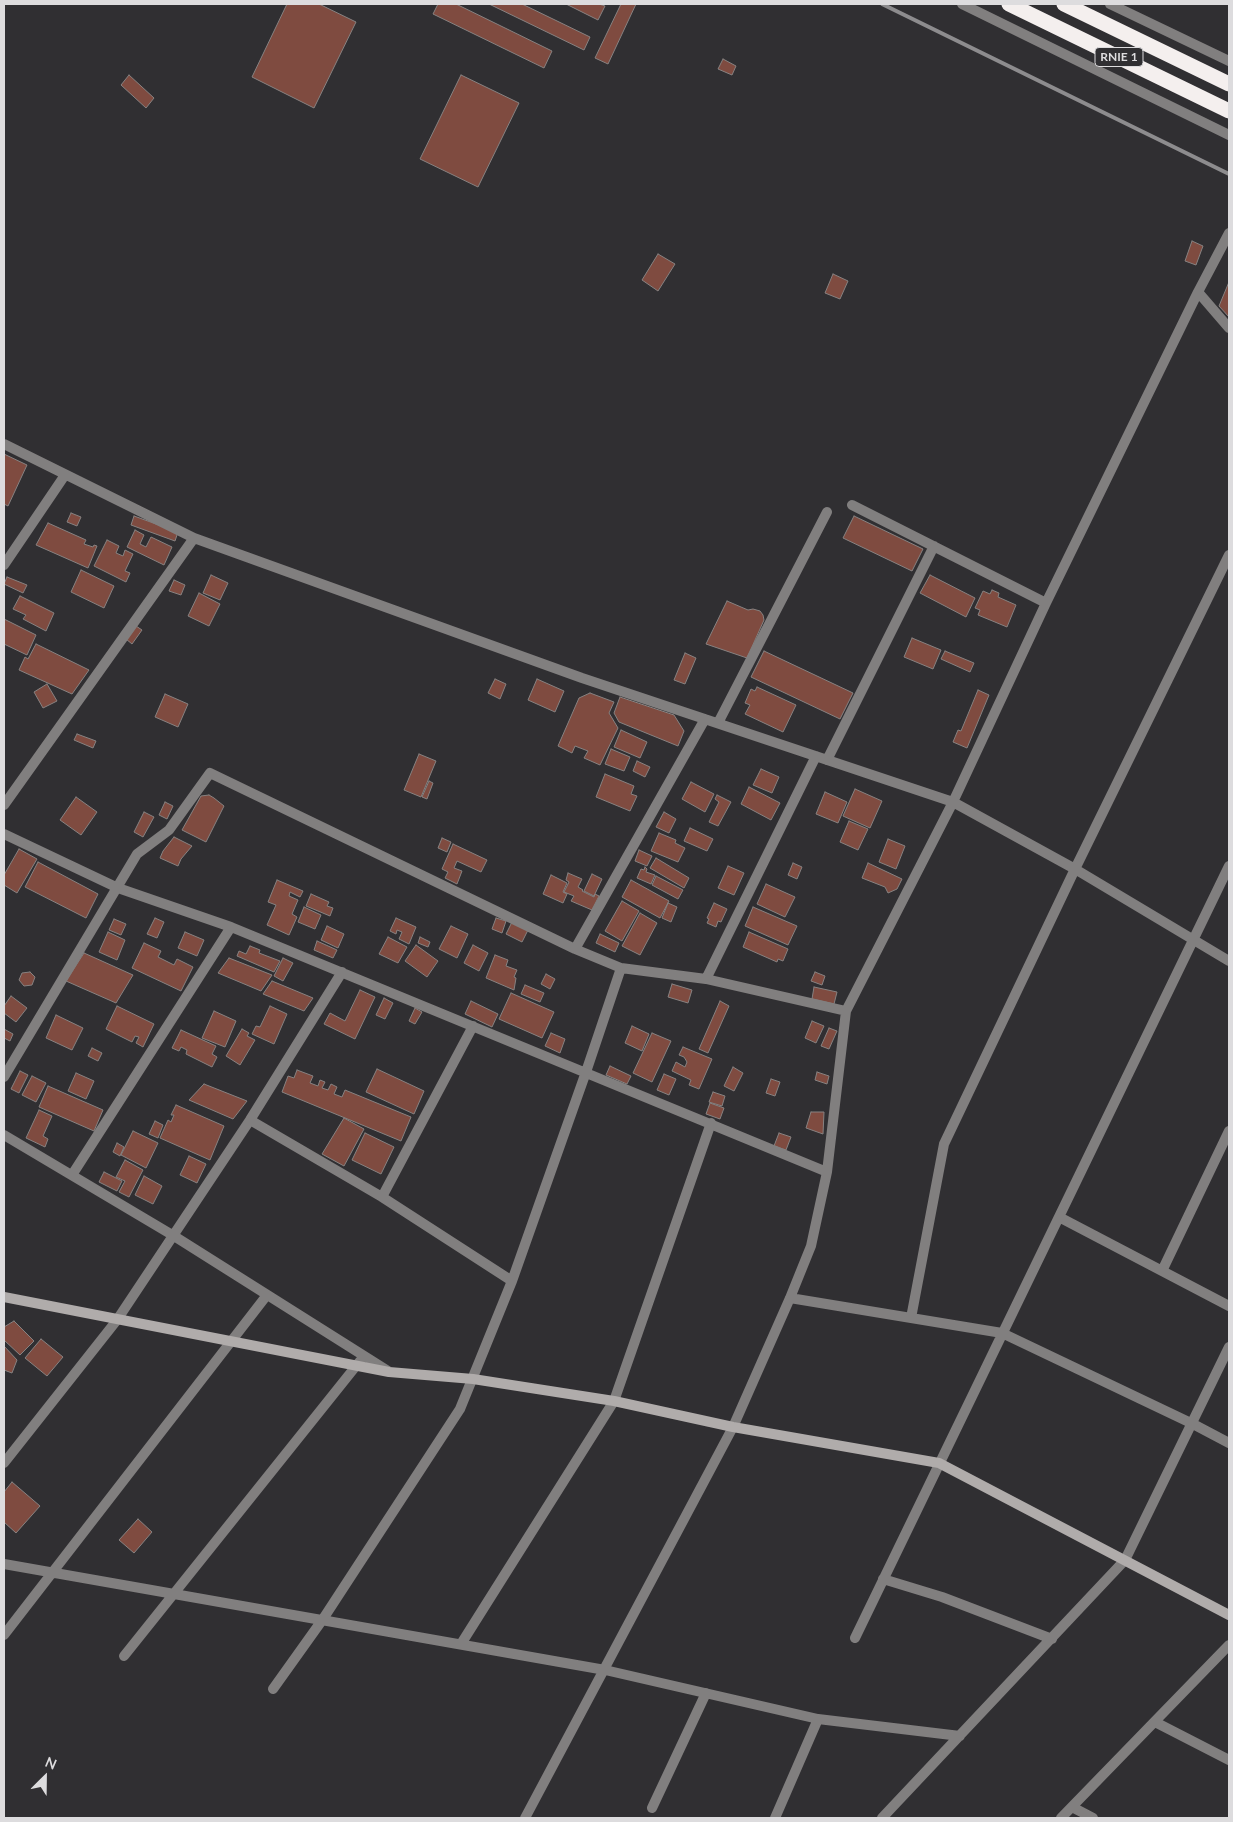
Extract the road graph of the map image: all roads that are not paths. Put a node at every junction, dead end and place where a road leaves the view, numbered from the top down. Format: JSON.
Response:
{"nodes":[{"id":1,"x":962,"y":4,"type":"edge"},
{"id":2,"x":1009,"y":4,"type":"edge"},
{"id":3,"x":1064,"y":4,"type":"edge"},
{"id":4,"x":1110,"y":4,"type":"edge"},
{"id":5,"x":1229,"y":62,"type":"edge"},
{"id":6,"x":1229,"y":84,"type":"edge"},
{"id":7,"x":1229,"y":111,"type":"edge"},
{"id":8,"x":1229,"y":135,"type":"edge"},
{"id":9,"x":1229,"y":233,"type":"edge"},
{"id":10,"x":1198,"y":292,"type":"junction"},
{"id":11,"x":1229,"y":328,"type":"edge"},
{"id":12,"x":4,"y":444,"type":"edge"},
{"id":13,"x":65,"y":475,"type":"junction"},
{"id":14,"x":852,"y":505,"type":"dead end"},
{"id":15,"x":827,"y":512,"type":"dead end"},
{"id":16,"x":194,"y":538,"type":"junction"},
{"id":17,"x":934,"y":546,"type":"junction"},
{"id":18,"x":1229,"y":555,"type":"edge"},
{"id":19,"x":4,"y":565,"type":"edge"},
{"id":20,"x":1046,"y":603,"type":"junction"},
{"id":21,"x":705,"y":719,"type":"junction"},
{"id":22,"x":718,"y":723,"type":"junction"},
{"id":23,"x":816,"y":756,"type":"junction"},
{"id":24,"x":827,"y":760,"type":"junction"},
{"id":25,"x":953,"y":802,"type":"junction"},
{"id":26,"x":4,"y":805,"type":"edge"},
{"id":27,"x":4,"y":834,"type":"edge"},
{"id":28,"x":1229,"y":866,"type":"edge"},
{"id":29,"x":1075,"y":869,"type":"junction"},
{"id":30,"x":118,"y":888,"type":"junction"},
{"id":31,"x":231,"y":927,"type":"junction"},
{"id":32,"x":1194,"y":940,"type":"junction"},
{"id":33,"x":575,"y":948,"type":"junction"},
{"id":34,"x":1229,"y":961,"type":"edge"},
{"id":35,"x":621,"y":968,"type":"junction"},
{"id":36,"x":342,"y":972,"type":"junction"},
{"id":37,"x":706,"y":979,"type":"junction"},
{"id":38,"x":846,"y":1011,"type":"junction"},
{"id":39,"x":473,"y":1026,"type":"junction"},
{"id":40,"x":586,"y":1072,"type":"junction"},
{"id":41,"x":4,"y":1077,"type":"edge"},
{"id":42,"x":250,"y":1120,"type":"junction"},
{"id":43,"x":711,"y":1123,"type":"junction"},
{"id":44,"x":1229,"y":1130,"type":"edge"},
{"id":45,"x":4,"y":1135,"type":"edge"},
{"id":46,"x":827,"y":1172,"type":"junction"},
{"id":47,"x":72,"y":1175,"type":"junction"},
{"id":48,"x":382,"y":1197,"type":"junction"},
{"id":49,"x":1059,"y":1217,"type":"junction"},
{"id":50,"x":174,"y":1236,"type":"junction"},
{"id":51,"x":1162,"y":1271,"type":"junction"},
{"id":52,"x":512,"y":1281,"type":"junction"},
{"id":53,"x":267,"y":1295,"type":"junction"},
{"id":54,"x":790,"y":1298,"type":"junction"},
{"id":55,"x":6,"y":1300,"type":"edge"},
{"id":56,"x":1229,"y":1306,"type":"edge"},
{"id":57,"x":911,"y":1318,"type":"junction"},
{"id":58,"x":118,"y":1320,"type":"junction"},
{"id":59,"x":1002,"y":1333,"type":"junction"},
{"id":60,"x":232,"y":1340,"type":"junction"},
{"id":61,"x":1229,"y":1347,"type":"edge"},
{"id":62,"x":360,"y":1360,"type":"junction"},
{"id":63,"x":472,"y":1379,"type":"junction"},
{"id":64,"x":614,"y":1401,"type":"junction"},
{"id":65,"x":1192,"y":1424,"type":"junction"},
{"id":66,"x":733,"y":1427,"type":"junction"},
{"id":67,"x":1229,"y":1443,"type":"edge"},
{"id":68,"x":4,"y":1463,"type":"edge"},
{"id":69,"x":939,"y":1463,"type":"junction"},
{"id":70,"x":1125,"y":1560,"type":"junction"},
{"id":71,"x":4,"y":1564,"type":"edge"},
{"id":72,"x":51,"y":1574,"type":"junction"},
{"id":73,"x":883,"y":1579,"type":"junction"},
{"id":74,"x":172,"y":1595,"type":"junction"},
{"id":75,"x":1229,"y":1615,"type":"edge"},
{"id":76,"x":323,"y":1619,"type":"junction"},
{"id":77,"x":4,"y":1635,"type":"edge"},
{"id":78,"x":855,"y":1638,"type":"dead end"},
{"id":79,"x":1052,"y":1639,"type":"junction"},
{"id":80,"x":461,"y":1644,"type":"junction"},
{"id":81,"x":1229,"y":1645,"type":"edge"},
{"id":82,"x":124,"y":1656,"type":"dead end"},
{"id":83,"x":605,"y":1670,"type":"junction"},
{"id":84,"x":273,"y":1689,"type":"dead end"},
{"id":85,"x":706,"y":1693,"type":"junction"},
{"id":86,"x":818,"y":1719,"type":"junction"},
{"id":87,"x":1155,"y":1722,"type":"junction"},
{"id":88,"x":960,"y":1736,"type":"junction"},
{"id":89,"x":1229,"y":1760,"type":"edge"},
{"id":90,"x":1072,"y":1807,"type":"junction"},
{"id":91,"x":652,"y":1808,"type":"dead end"},
{"id":92,"x":525,"y":1818,"type":"edge"},
{"id":93,"x":775,"y":1818,"type":"edge"},
{"id":94,"x":882,"y":1818,"type":"edge"},
{"id":95,"x":1061,"y":1818,"type":"edge"},
{"id":96,"x":1093,"y":1818,"type":"edge"}],
"edges":[{"from":1,"to":8,"type":"street"},
{"from":2,"to":7,"type":"highway","number":"RNIE 1"},
{"from":3,"to":6,"type":"highway","number":"RNIE 1"},
{"from":4,"to":5,"type":"street"},
{"from":9,"to":10,"type":"street"},
{"from":10,"to":11,"type":"street"},
{"from":10,"to":20,"type":"street"},
{"from":12,"to":13,"type":"street"},
{"from":13,"to":16,"type":"street"},
{"from":13,"to":19,"type":"street"},
{"from":14,"to":17,"type":"street"},
{"from":15,"to":22,"type":"street"},
{"from":16,"to":21,"type":"street"},
{"from":16,"to":26,"type":"street"},
{"from":17,"to":20,"type":"street"},
{"from":17,"to":24,"type":"street"},
{"from":18,"to":29,"type":"street"},
{"from":20,"to":25,"type":"street"},
{"from":21,"to":22,"type":"street"},
{"from":21,"to":33,"type":"street"},
{"from":22,"to":23,"type":"street"},
{"from":23,"to":24,"type":"street"},
{"from":23,"to":37,"type":"street"},
{"from":24,"to":25,"type":"street"},
{"from":25,"to":29,"type":"street"},
{"from":25,"to":38,"type":"street"},
{"from":27,"to":30,"type":"street"},
{"from":28,"to":32,"type":"street"},
{"from":29,"to":32,"type":"street"},
{"from":29,"to":57,"type":"street"},
{"from":30,"to":31,"type":"street"},
{"from":30,"to":33,"type":"street"},
{"from":30,"to":41,"type":"street"},
{"from":31,"to":36,"type":"street"},
{"from":31,"to":47,"type":"street"},
{"from":32,"to":34,"type":"street"},
{"from":32,"to":49,"type":"street"},
{"from":33,"to":35,"type":"street"},
{"from":35,"to":37,"type":"street"},
{"from":35,"to":40,"type":"street"},
{"from":36,"to":39,"type":"street"},
{"from":36,"to":42,"type":"street"},
{"from":37,"to":38,"type":"street"},
{"from":38,"to":46,"type":"street"},
{"from":39,"to":40,"type":"street"},
{"from":39,"to":48,"type":"street"},
{"from":40,"to":43,"type":"street"},
{"from":40,"to":52,"type":"street"},
{"from":42,"to":48,"type":"street"},
{"from":42,"to":50,"type":"street"},
{"from":43,"to":46,"type":"street"},
{"from":43,"to":64,"type":"street"},
{"from":44,"to":51,"type":"street"},
{"from":45,"to":47,"type":"street"},
{"from":46,"to":54,"type":"street"},
{"from":47,"to":50,"type":"street"},
{"from":48,"to":52,"type":"street"},
{"from":49,"to":51,"type":"street"},
{"from":49,"to":59,"type":"street"},
{"from":50,"to":53,"type":"street"},
{"from":50,"to":58,"type":"street"},
{"from":51,"to":56,"type":"street"},
{"from":52,"to":63,"type":"street"},
{"from":53,"to":60,"type":"street"},
{"from":53,"to":62,"type":"street"},
{"from":54,"to":57,"type":"street"},
{"from":54,"to":66,"type":"street"},
{"from":55,"to":58,"type":"street"},
{"from":57,"to":59,"type":"street"},
{"from":58,"to":60,"type":"street"},
{"from":58,"to":68,"type":"street"},
{"from":59,"to":65,"type":"street"},
{"from":59,"to":69,"type":"street"},
{"from":60,"to":62,"type":"street"},
{"from":60,"to":72,"type":"street"},
{"from":61,"to":65,"type":"street"},
{"from":62,"to":63,"type":"street"},
{"from":62,"to":74,"type":"street"},
{"from":63,"to":64,"type":"street"},
{"from":63,"to":76,"type":"street"},
{"from":64,"to":66,"type":"street"},
{"from":64,"to":80,"type":"street"},
{"from":65,"to":67,"type":"street"},
{"from":65,"to":70,"type":"street"},
{"from":66,"to":69,"type":"street"},
{"from":66,"to":83,"type":"street"},
{"from":69,"to":70,"type":"street"},
{"from":69,"to":73,"type":"street"},
{"from":70,"to":75,"type":"street"},
{"from":70,"to":79,"type":"street"},
{"from":71,"to":72,"type":"street"},
{"from":72,"to":74,"type":"street"},
{"from":72,"to":77,"type":"street"},
{"from":73,"to":78,"type":"street"},
{"from":73,"to":79,"type":"street"},
{"from":74,"to":76,"type":"street"},
{"from":74,"to":82,"type":"street"},
{"from":76,"to":80,"type":"street"},
{"from":76,"to":84,"type":"street"},
{"from":79,"to":88,"type":"street"},
{"from":80,"to":83,"type":"street"},
{"from":81,"to":87,"type":"street"},
{"from":83,"to":85,"type":"street"},
{"from":83,"to":92,"type":"street"},
{"from":85,"to":86,"type":"street"},
{"from":85,"to":91,"type":"street"},
{"from":86,"to":88,"type":"street"},
{"from":86,"to":93,"type":"street"},
{"from":87,"to":89,"type":"street"},
{"from":87,"to":90,"type":"street"},
{"from":88,"to":94,"type":"street"},
{"from":90,"to":95,"type":"street"},
{"from":90,"to":96,"type":"street"}]}
